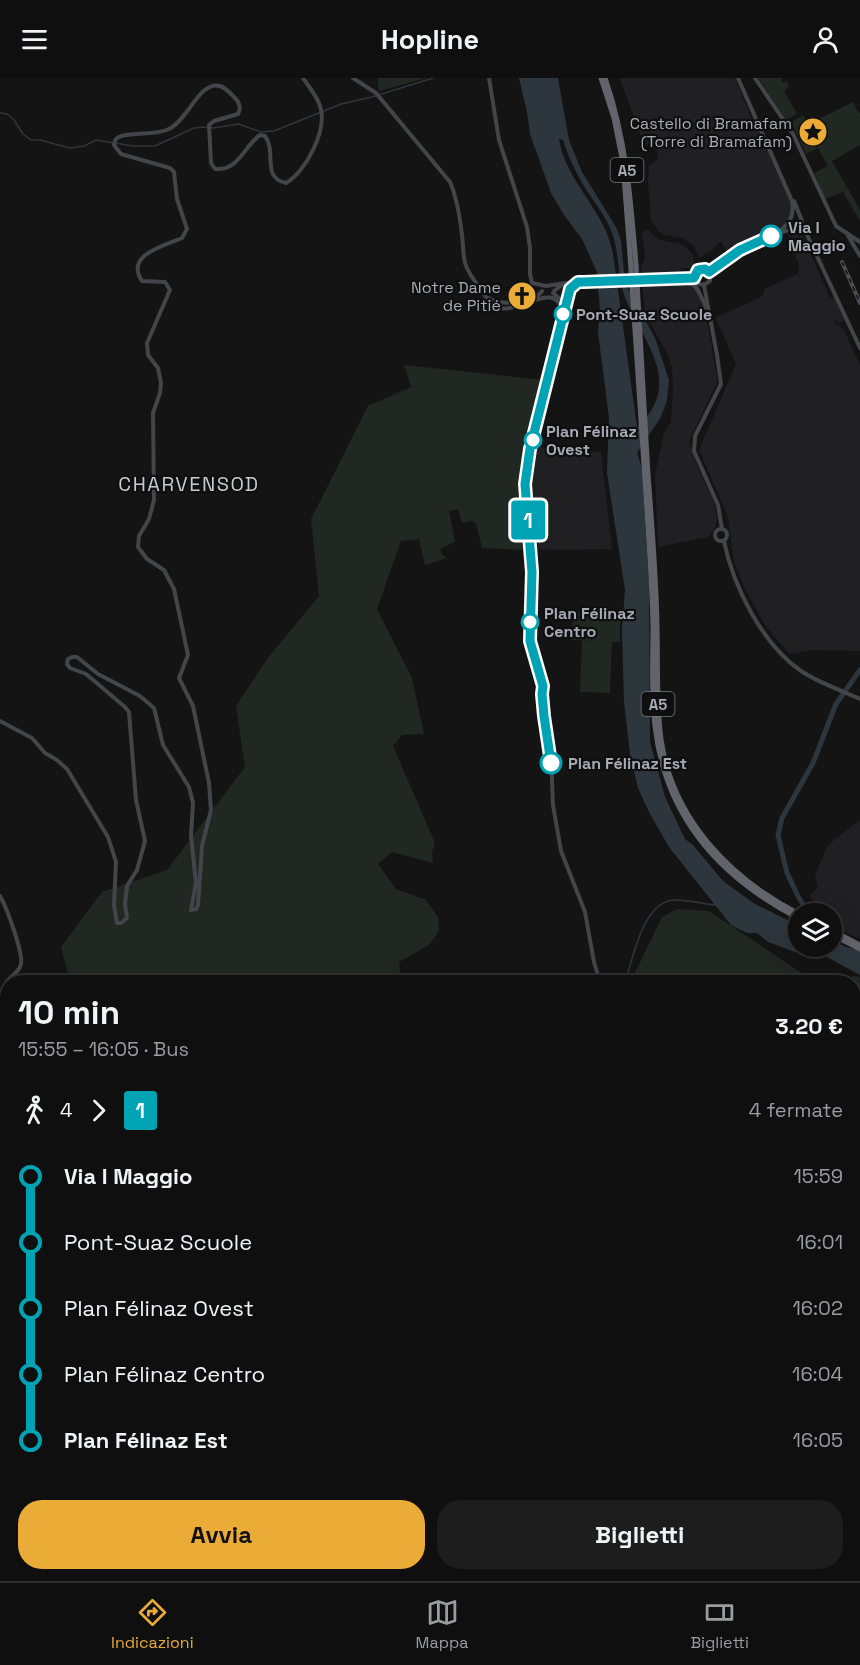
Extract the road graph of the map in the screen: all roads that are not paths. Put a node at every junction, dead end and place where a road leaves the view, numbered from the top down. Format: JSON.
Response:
{"nodes":[{"id":1,"x":303,"y":78,"type":"edge"},
{"id":2,"x":353,"y":78,"type":"edge"},
{"id":3,"x":489,"y":78,"type":"edge"},
{"id":4,"x":603,"y":78,"type":"edge"},
{"id":5,"x":738,"y":78,"type":"edge"},
{"id":6,"x":755,"y":78,"type":"edge"},
{"id":7,"x":790,"y":193,"type":"junction"},
{"id":8,"x":792,"y":217,"type":"junction"},
{"id":9,"x":801,"y":218,"type":"junction"},
{"id":10,"x":790,"y":222,"type":"junction"},
{"id":11,"x":802,"y":224,"type":"junction"},
{"id":12,"x":796,"y":228,"type":"junction"},
{"id":13,"x":806,"y":231,"type":"junction"},
{"id":14,"x":846,"y":233,"type":"junction"},
{"id":15,"x":775,"y":234,"type":"junction"},
{"id":16,"x":860,"y":242,"type":"edge"},
{"id":17,"x":855,"y":246,"type":"junction"},
{"id":18,"x":859,"y":254,"type":"edge"},
{"id":19,"x":709,"y":272,"type":"junction"},
{"id":20,"x":694,"y":278,"type":"junction"},
{"id":21,"x":665,"y":279,"type":"junction"},
{"id":22,"x":593,"y":281,"type":"junction"},
{"id":23,"x":578,"y":282,"type":"junction"},
{"id":24,"x":704,"y":285,"type":"junction"},
{"id":25,"x":545,"y":289,"type":"junction"},
{"id":26,"x":553,"y":292,"type":"junction"},
{"id":27,"x":485,"y":295,"type":"junction"},
{"id":28,"x":547,"y":297,"type":"junction"},
{"id":29,"x":564,"y":308,"type":"junction"},
{"id":30,"x":708,"y":311,"type":"junction"},
{"id":31,"x":563,"y":314,"type":"junction"},
{"id":32,"x":860,"y":348,"type":"edge"},
{"id":33,"x":647,"y":478,"type":"junction"},
{"id":34,"x":722,"y":529,"type":"junction"},
{"id":35,"x":724,"y":541,"type":"junction"},
{"id":36,"x":860,"y":699,"type":"edge"},
{"id":37,"x":0,"y":721,"type":"edge"},
{"id":38,"x":0,"y":896,"type":"edge"},
{"id":39,"x":788,"y":909,"type":"edge"},
{"id":40,"x":788,"y":912,"type":"edge"},
{"id":41,"x":842,"y":936,"type":"edge"},
{"id":42,"x":842,"y":940,"type":"edge"},
{"id":43,"x":860,"y":945,"type":"edge"},
{"id":44,"x":860,"y":949,"type":"edge"},
{"id":45,"x":13,"y":975,"type":"edge"},
{"id":46,"x":598,"y":975,"type":"edge"}],
"edges":[{"from":1,"to":37,"type":"street"},
{"from":2,"to":27,"type":"street"},
{"from":3,"to":25,"type":"street"},
{"from":4,"to":33,"type":"highway","number":"A5","bridge":true},
{"from":4,"to":33,"type":"highway","number":"A5","bridge":true},
{"from":5,"to":7,"type":"street"},
{"from":6,"to":14,"type":"street"},
{"from":7,"to":8,"type":"street"},
{"from":7,"to":9,"type":"street"},
{"from":8,"to":9,"type":"street"},
{"from":8,"to":10,"type":"street"},
{"from":9,"to":11,"type":"street"},
{"from":10,"to":12,"type":"street"},
{"from":10,"to":15,"type":"street"},
{"from":11,"to":12,"type":"street"},
{"from":11,"to":13,"type":"street"},
{"from":12,"to":13,"type":"street"},
{"from":12,"to":15,"type":"street"},
{"from":13,"to":32,"type":"street"},
{"from":14,"to":16,"type":"street"},
{"from":14,"to":17,"type":"street"},
{"from":15,"to":19,"type":"street"},
{"from":16,"to":17,"type":"street"},
{"from":17,"to":18,"type":"street"},
{"from":19,"to":20,"type":"street"},
{"from":19,"to":24,"type":"street"},
{"from":20,"to":21,"type":"street"},
{"from":20,"to":24,"type":"street"},
{"from":21,"to":22,"type":"street"},
{"from":21,"to":30,"type":"street"},
{"from":22,"to":23,"type":"street"},
{"from":22,"to":25,"type":"street"},
{"from":23,"to":26,"type":"street"},
{"from":23,"to":29,"type":"street"},
{"from":24,"to":30,"type":"street"},
{"from":25,"to":26,"type":"street"},
{"from":25,"to":27,"type":"street"},
{"from":25,"to":28,"type":"street"},
{"from":26,"to":28,"type":"street"},
{"from":26,"to":29,"type":"street"},
{"from":27,"to":28,"type":"street"},
{"from":28,"to":31,"type":"street"},
{"from":29,"to":31,"type":"street"},
{"from":30,"to":34,"type":"street"},
{"from":31,"to":46,"type":"street"},
{"from":33,"to":39,"type":"highway","number":"A5"},
{"from":33,"to":40,"type":"highway","number":"A5"},
{"from":34,"to":35,"type":"street"},
{"from":34,"to":35,"type":"street"},
{"from":35,"to":36,"type":"street"},
{"from":38,"to":45,"type":"street"},
{"from":41,"to":43,"type":"highway"},
{"from":42,"to":44,"type":"highway"}]}
